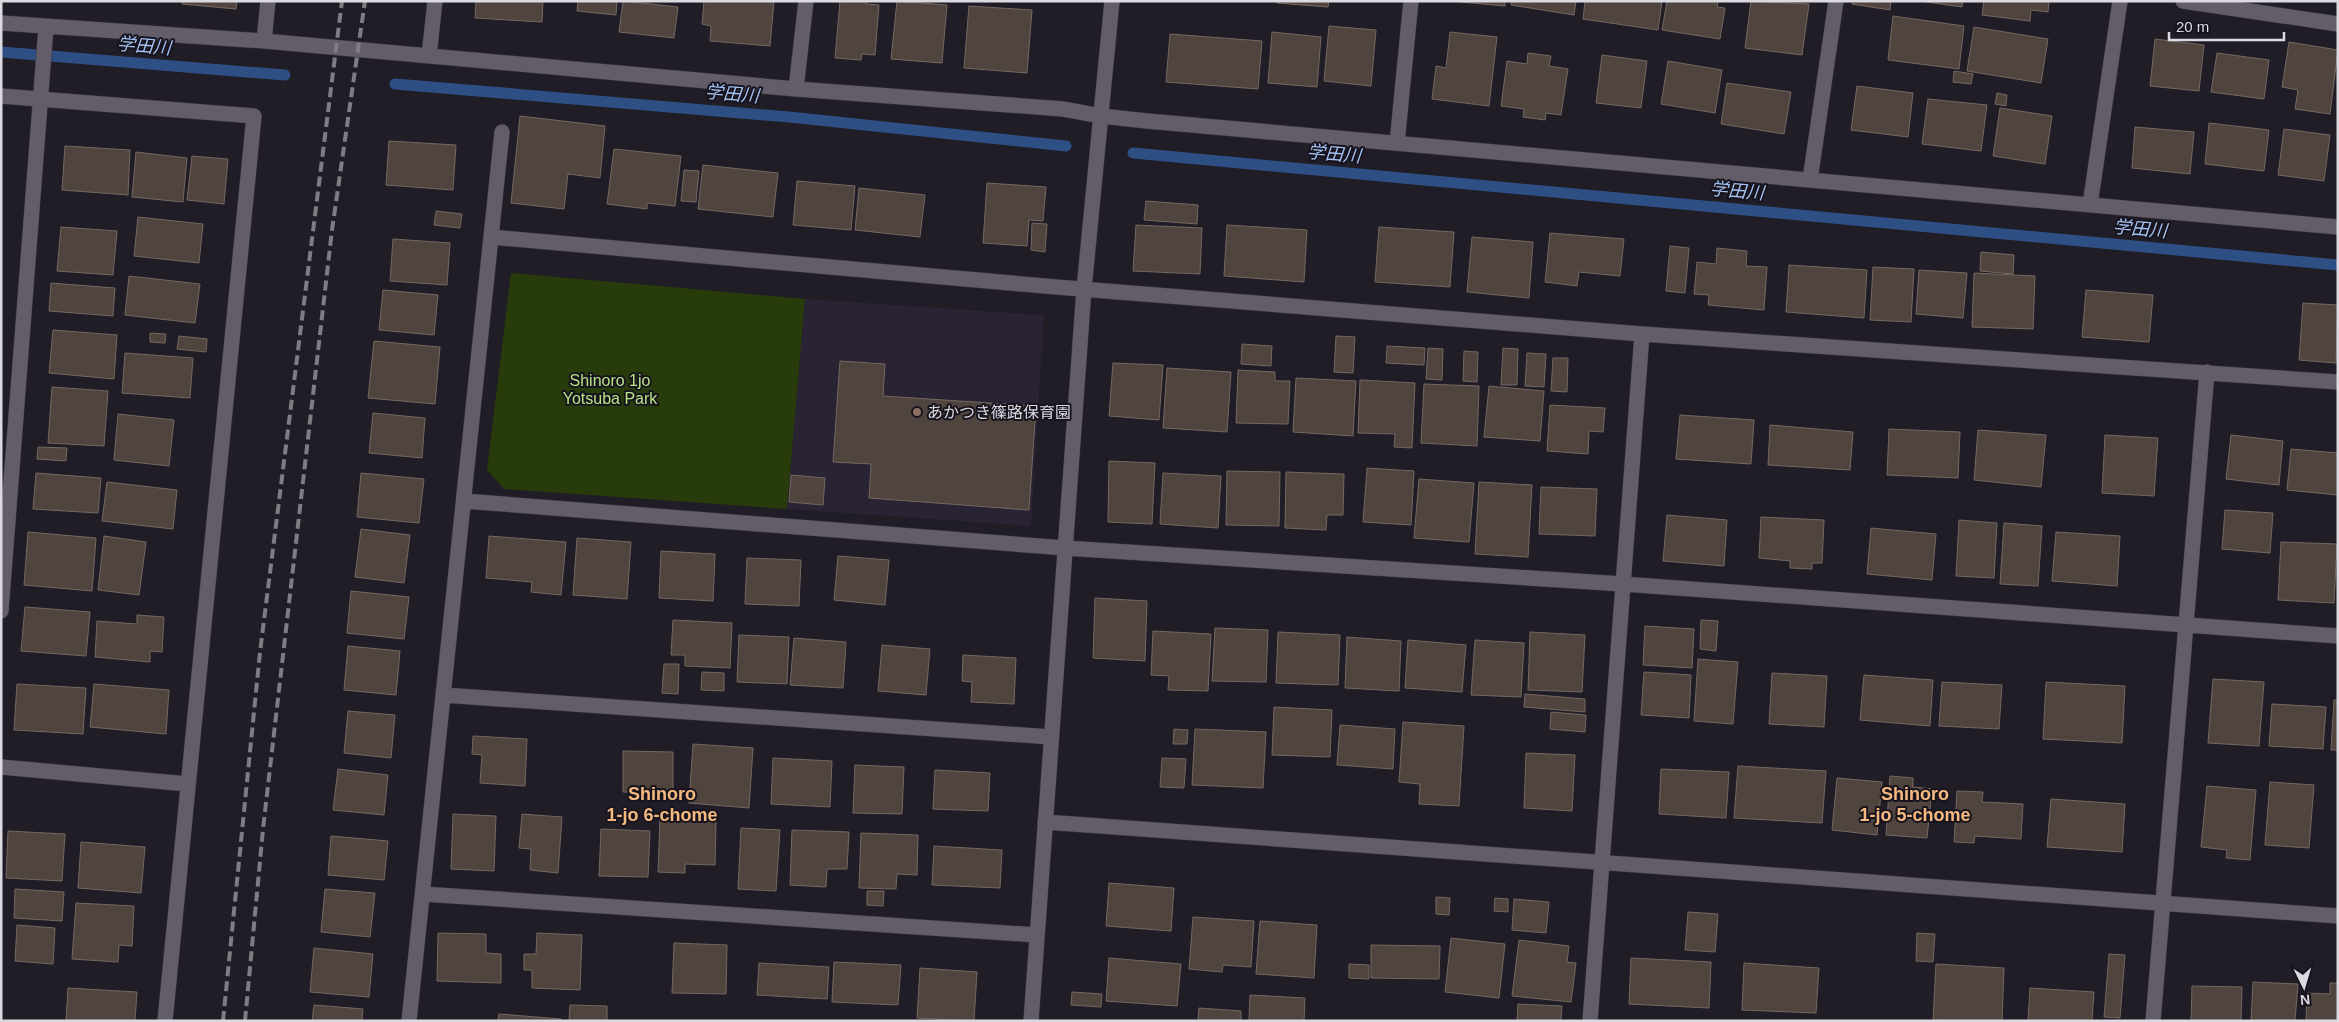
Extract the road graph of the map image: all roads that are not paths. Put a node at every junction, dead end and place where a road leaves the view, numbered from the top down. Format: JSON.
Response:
{"nodes":[{"id":1,"x":268,"y":1,"type":"edge"},
{"id":2,"x":435,"y":1,"type":"edge"},
{"id":3,"x":806,"y":1,"type":"edge"},
{"id":4,"x":1112,"y":1,"type":"edge"},
{"id":5,"x":1411,"y":1,"type":"edge"},
{"id":6,"x":1836,"y":1,"type":"edge"},
{"id":7,"x":2120,"y":1,"type":"edge"},
{"id":8,"x":2183,"y":1,"type":"edge"},
{"id":9,"x":1,"y":23,"type":"edge"},
{"id":10,"x":2338,"y":24,"type":"edge"},
{"id":11,"x":46,"y":27,"type":"junction"},
{"id":12,"x":264,"y":41,"type":"junction"},
{"id":13,"x":429,"y":56,"type":"junction"},
{"id":14,"x":796,"y":89,"type":"junction"},
{"id":15,"x":1,"y":96,"type":"edge"},
{"id":16,"x":41,"y":99,"type":"junction"},
{"id":17,"x":1101,"y":116,"type":"junction"},
{"id":18,"x":502,"y":132,"type":"dead end"},
{"id":19,"x":1397,"y":143,"type":"junction"},
{"id":20,"x":1810,"y":180,"type":"junction"},
{"id":21,"x":2090,"y":205,"type":"junction"},
{"id":22,"x":2338,"y":227,"type":"edge"},
{"id":23,"x":491,"y":237,"type":"junction"},
{"id":24,"x":1084,"y":289,"type":"junction"},
{"id":25,"x":1642,"y":334,"type":"junction"},
{"id":26,"x":2207,"y":372,"type":"junction"},
{"id":27,"x":2338,"y":382,"type":"edge"},
{"id":28,"x":464,"y":501,"type":"junction"},
{"id":29,"x":1065,"y":548,"type":"junction"},
{"id":30,"x":1623,"y":584,"type":"junction"},
{"id":31,"x":1,"y":611,"type":"edge"},
{"id":32,"x":2186,"y":625,"type":"junction"},
{"id":33,"x":2338,"y":636,"type":"edge"},
{"id":34,"x":443,"y":695,"type":"junction"},
{"id":35,"x":1051,"y":737,"type":"junction"},
{"id":36,"x":1,"y":767,"type":"edge"},
{"id":37,"x":188,"y":784,"type":"junction"},
{"id":38,"x":1045,"y":822,"type":"junction"},
{"id":39,"x":1602,"y":861,"type":"junction"},
{"id":40,"x":423,"y":894,"type":"junction"},
{"id":41,"x":2163,"y":903,"type":"junction"},
{"id":42,"x":2338,"y":916,"type":"edge"},
{"id":43,"x":1037,"y":935,"type":"junction"},
{"id":44,"x":165,"y":1021,"type":"edge"},
{"id":45,"x":408,"y":1021,"type":"edge"},
{"id":46,"x":1031,"y":1021,"type":"edge"},
{"id":47,"x":1590,"y":1021,"type":"edge"},
{"id":48,"x":2153,"y":1021,"type":"edge"}],
"edges":[{"from":1,"to":12,"type":"street"},
{"from":2,"to":13,"type":"street"},
{"from":3,"to":14,"type":"street"},
{"from":4,"to":17,"type":"street"},
{"from":5,"to":19,"type":"street"},
{"from":6,"to":20,"type":"street"},
{"from":7,"to":21,"type":"street"},
{"from":8,"to":10,"type":"street"},
{"from":9,"to":11,"type":"street"},
{"from":11,"to":12,"type":"street"},
{"from":11,"to":16,"type":"street"},
{"from":12,"to":13,"type":"street"},
{"from":13,"to":14,"type":"street"},
{"from":14,"to":17,"type":"street"},
{"from":15,"to":16,"type":"street"},
{"from":16,"to":31,"type":"street"},
{"from":16,"to":37,"type":"street"},
{"from":17,"to":19,"type":"street"},
{"from":17,"to":24,"type":"street"},
{"from":18,"to":23,"type":"street"},
{"from":19,"to":20,"type":"street"},
{"from":20,"to":21,"type":"street"},
{"from":21,"to":22,"type":"street"},
{"from":23,"to":24,"type":"street"},
{"from":23,"to":28,"type":"street"},
{"from":24,"to":25,"type":"street"},
{"from":24,"to":29,"type":"street"},
{"from":25,"to":26,"type":"street"},
{"from":25,"to":30,"type":"street"},
{"from":26,"to":27,"type":"street"},
{"from":26,"to":32,"type":"street"},
{"from":28,"to":29,"type":"street"},
{"from":28,"to":34,"type":"street"},
{"from":29,"to":30,"type":"street"},
{"from":29,"to":35,"type":"street"},
{"from":30,"to":32,"type":"street"},
{"from":30,"to":39,"type":"street"},
{"from":32,"to":33,"type":"street"},
{"from":32,"to":41,"type":"street"},
{"from":34,"to":35,"type":"street"},
{"from":34,"to":40,"type":"street"},
{"from":35,"to":38,"type":"street"},
{"from":36,"to":37,"type":"street"},
{"from":37,"to":44,"type":"street"},
{"from":38,"to":39,"type":"street"},
{"from":38,"to":43,"type":"street"},
{"from":39,"to":41,"type":"street"},
{"from":39,"to":47,"type":"street"},
{"from":40,"to":43,"type":"street"},
{"from":40,"to":45,"type":"street"},
{"from":41,"to":42,"type":"street"},
{"from":41,"to":48,"type":"street"},
{"from":43,"to":46,"type":"street"}]}
